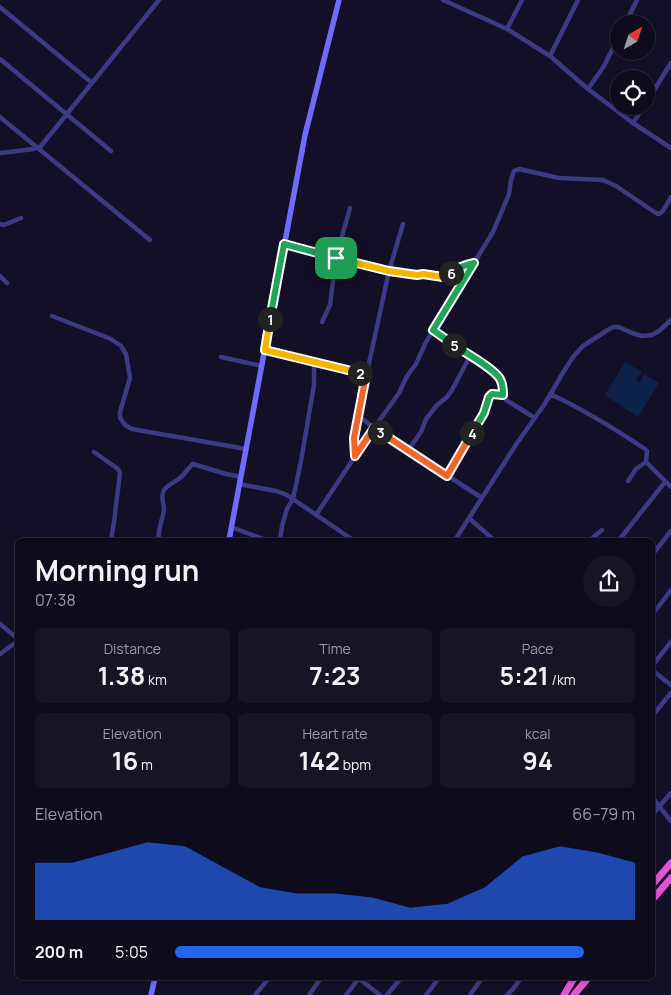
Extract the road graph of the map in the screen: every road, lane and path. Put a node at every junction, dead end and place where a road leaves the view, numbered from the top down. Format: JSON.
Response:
{"nodes":[{"id":1,"x":159,"y":0,"type":"edge"},
{"id":2,"x":339,"y":0,"type":"edge"},
{"id":3,"x":443,"y":0,"type":"edge"},
{"id":4,"x":522,"y":0,"type":"edge"},
{"id":5,"x":578,"y":0,"type":"edge"},
{"id":6,"x":637,"y":0,"type":"edge"},
{"id":7,"x":0,"y":7,"type":"edge"},
{"id":8,"x":630,"y":15,"type":"edge"},
{"id":9,"x":507,"y":29,"type":"junction"},
{"id":10,"x":610,"y":54,"type":"edge"},
{"id":11,"x":550,"y":56,"type":"junction"},
{"id":12,"x":0,"y":58,"type":"edge"},
{"id":13,"x":671,"y":63,"type":"edge"},
{"id":14,"x":92,"y":83,"type":"junction"},
{"id":15,"x":588,"y":89,"type":"junction"},
{"id":16,"x":655,"y":89,"type":"edge"},
{"id":17,"x":67,"y":114,"type":"junction"},
{"id":18,"x":639,"y":115,"type":"edge"},
{"id":19,"x":0,"y":117,"type":"edge"},
{"id":20,"x":633,"y":124,"type":"junction"},
{"id":21,"x":37,"y":148,"type":"junction"},
{"id":22,"x":671,"y":148,"type":"edge"},
{"id":23,"x":111,"y":151,"type":"dead end"},
{"id":24,"x":0,"y":153,"type":"edge"},
{"id":25,"x":671,"y":197,"type":"edge"},
{"id":26,"x":350,"y":208,"type":"dead end"},
{"id":27,"x":21,"y":218,"type":"dead end"},
{"id":28,"x":0,"y":224,"type":"edge"},
{"id":29,"x":403,"y":224,"type":"dead end"},
{"id":30,"x":150,"y":240,"type":"dead end"},
{"id":31,"x":284,"y":244,"type":"junction"},
{"id":32,"x":336,"y":258,"type":"junction"},
{"id":33,"x":474,"y":263,"type":"junction"},
{"id":34,"x":389,"y":271,"type":"junction"},
{"id":35,"x":0,"y":276,"type":"edge"},
{"id":36,"x":7,"y":283,"type":"dead end"},
{"id":37,"x":52,"y":316,"type":"dead end"},
{"id":38,"x":671,"y":320,"type":"edge"},
{"id":39,"x":322,"y":322,"type":"dead end"},
{"id":40,"x":433,"y":330,"type":"junction"},
{"id":41,"x":265,"y":350,"type":"junction"},
{"id":42,"x":470,"y":356,"type":"junction"},
{"id":43,"x":221,"y":357,"type":"dead end"},
{"id":44,"x":314,"y":362,"type":"junction"},
{"id":45,"x":262,"y":366,"type":"junction"},
{"id":46,"x":366,"y":375,"type":"junction"},
{"id":47,"x":550,"y":394,"type":"junction"},
{"id":48,"x":503,"y":395,"type":"junction"},
{"id":49,"x":358,"y":414,"type":"junction"},
{"id":50,"x":535,"y":418,"type":"junction"},
{"id":51,"x":374,"y":428,"type":"junction"},
{"id":52,"x":246,"y":449,"type":"junction"},
{"id":53,"x":408,"y":450,"type":"junction"},
{"id":54,"x":94,"y":452,"type":"dead end"},
{"id":55,"x":355,"y":456,"type":"junction"},
{"id":56,"x":646,"y":462,"type":"junction"},
{"id":57,"x":447,"y":476,"type":"junction"},
{"id":58,"x":241,"y":477,"type":"junction"},
{"id":59,"x":628,"y":481,"type":"dead end"},
{"id":60,"x":665,"y":482,"type":"junction"},
{"id":61,"x":239,"y":484,"type":"junction"},
{"id":62,"x":671,"y":487,"type":"edge"},
{"id":63,"x":482,"y":498,"type":"junction"},
{"id":64,"x":293,"y":500,"type":"junction"},
{"id":65,"x":316,"y":515,"type":"junction"},
{"id":66,"x":469,"y":518,"type":"junction"},
{"id":67,"x":231,"y":527,"type":"junction"},
{"id":68,"x":602,"y":530,"type":"dead end"},
{"id":69,"x":671,"y":531,"type":"edge"},
{"id":70,"x":111,"y":538,"type":"edge"},
{"id":71,"x":159,"y":538,"type":"edge"},
{"id":72,"x":228,"y":538,"type":"edge"},
{"id":73,"x":261,"y":538,"type":"edge"},
{"id":74,"x":280,"y":538,"type":"edge"},
{"id":75,"x":350,"y":538,"type":"edge"},
{"id":76,"x":455,"y":538,"type":"edge"},
{"id":77,"x":492,"y":538,"type":"edge"},
{"id":78,"x":592,"y":538,"type":"edge"},
{"id":79,"x":621,"y":538,"type":"edge"},
{"id":80,"x":655,"y":551,"type":"edge"},
{"id":81,"x":671,"y":590,"type":"edge"},
{"id":82,"x":655,"y":611,"type":"edge"},
{"id":83,"x":0,"y":624,"type":"edge"},
{"id":84,"x":15,"y":637,"type":"edge"},
{"id":85,"x":15,"y":642,"type":"edge"},
{"id":86,"x":671,"y":642,"type":"edge"},
{"id":87,"x":0,"y":654,"type":"edge"},
{"id":88,"x":655,"y":664,"type":"edge"},
{"id":89,"x":655,"y":671,"type":"edge"},
{"id":90,"x":671,"y":684,"type":"edge"},
{"id":91,"x":671,"y":693,"type":"edge"},
{"id":92,"x":655,"y":712,"type":"edge"},
{"id":93,"x":671,"y":793,"type":"edge"},
{"id":94,"x":655,"y":801,"type":"edge"},
{"id":95,"x":659,"y":806,"type":"junction"},
{"id":96,"x":655,"y":811,"type":"edge"},
{"id":97,"x":671,"y":821,"type":"edge"},
{"id":98,"x":671,"y":863,"type":"edge"},
{"id":99,"x":671,"y":878,"type":"edge"},
{"id":100,"x":655,"y":882,"type":"edge"},
{"id":101,"x":655,"y":897,"type":"edge"},
{"id":102,"x":155,"y":980,"type":"edge"},
{"id":103,"x":267,"y":980,"type":"edge"},
{"id":104,"x":320,"y":980,"type":"edge"},
{"id":105,"x":357,"y":980,"type":"edge"},
{"id":106,"x":361,"y":980,"type":"edge"},
{"id":107,"x":399,"y":980,"type":"edge"},
{"id":108,"x":437,"y":980,"type":"edge"},
{"id":109,"x":481,"y":980,"type":"edge"},
{"id":110,"x":520,"y":980,"type":"edge"},
{"id":111,"x":573,"y":980,"type":"edge"},
{"id":112,"x":586,"y":980,"type":"edge"},
{"id":113,"x":151,"y":995,"type":"edge"},
{"id":114,"x":255,"y":995,"type":"edge"},
{"id":115,"x":309,"y":995,"type":"edge"},
{"id":116,"x":346,"y":995,"type":"edge"},
{"id":117,"x":380,"y":995,"type":"edge"},
{"id":118,"x":388,"y":995,"type":"edge"},
{"id":119,"x":426,"y":995,"type":"edge"},
{"id":120,"x":470,"y":995,"type":"edge"},
{"id":121,"x":507,"y":995,"type":"edge"},
{"id":122,"x":564,"y":995,"type":"edge"},
{"id":123,"x":574,"y":995,"type":"edge"}],
"edges":[{"from":1,"to":14,"type":"street"},
{"from":2,"to":31,"type":"main road"},
{"from":3,"to":9,"type":"street"},
{"from":4,"to":9,"type":"street"},
{"from":5,"to":11,"type":"street"},
{"from":6,"to":8,"type":"street"},
{"from":7,"to":14,"type":"street"},
{"from":9,"to":11,"type":"street"},
{"from":10,"to":15,"type":"street"},
{"from":11,"to":15,"type":"street"},
{"from":12,"to":17,"type":"street"},
{"from":13,"to":16,"type":"street"},
{"from":14,"to":17,"type":"street"},
{"from":15,"to":20,"type":"street"},
{"from":17,"to":21,"type":"street"},
{"from":17,"to":23,"type":"street"},
{"from":18,"to":20,"type":"street"},
{"from":19,"to":21,"type":"street"},
{"from":20,"to":22,"type":"street"},
{"from":21,"to":24,"type":"street"},
{"from":21,"to":30,"type":"street"},
{"from":25,"to":33,"type":"street"},
{"from":26,"to":32,"type":"street"},
{"from":27,"to":28,"type":"street"},
{"from":29,"to":34,"type":"street"},
{"from":31,"to":32,"type":"street"},
{"from":31,"to":41,"type":"main road"},
{"from":32,"to":34,"type":"street"},
{"from":32,"to":39,"type":"street"},
{"from":33,"to":34,"type":"street"},
{"from":33,"to":40,"type":"street"},
{"from":34,"to":46,"type":"street"},
{"from":35,"to":36,"type":"street"},
{"from":37,"to":52,"type":"street"},
{"from":38,"to":47,"type":"street"},
{"from":40,"to":42,"type":"street"},
{"from":40,"to":51,"type":"street"},
{"from":41,"to":44,"type":"street"},
{"from":41,"to":45,"type":"main road"},
{"from":42,"to":48,"type":"street"},
{"from":42,"to":53,"type":"street"},
{"from":43,"to":45,"type":"street"},
{"from":44,"to":46,"type":"street"},
{"from":44,"to":64,"type":"street"},
{"from":45,"to":52,"type":"main road"},
{"from":46,"to":49,"type":"street"},
{"from":47,"to":50,"type":"street"},
{"from":47,"to":56,"type":"street"},
{"from":48,"to":50,"type":"street"},
{"from":48,"to":57,"type":"street"},
{"from":49,"to":51,"type":"street"},
{"from":49,"to":55,"type":"street"},
{"from":50,"to":63,"type":"street"},
{"from":51,"to":53,"type":"street"},
{"from":51,"to":55,"type":"street"},
{"from":52,"to":58,"type":"main road"},
{"from":53,"to":57,"type":"street"},
{"from":54,"to":70,"type":"street"},
{"from":55,"to":65,"type":"street"},
{"from":56,"to":59,"type":"street"},
{"from":56,"to":60,"type":"street"},
{"from":57,"to":63,"type":"street"},
{"from":58,"to":61,"type":"main road"},
{"from":58,"to":71,"type":"street"},
{"from":60,"to":62,"type":"street"},
{"from":60,"to":79,"type":"street"},
{"from":61,"to":64,"type":"street"},
{"from":61,"to":67,"type":"main road"},
{"from":63,"to":66,"type":"street"},
{"from":64,"to":65,"type":"street"},
{"from":64,"to":74,"type":"street"},
{"from":65,"to":75,"type":"street"},
{"from":66,"to":76,"type":"street"},
{"from":66,"to":77,"type":"street"},
{"from":67,"to":72,"type":"main road"},
{"from":67,"to":73,"type":"street"},
{"from":68,"to":78,"type":"street"},
{"from":69,"to":80,"type":"street"},
{"from":81,"to":82,"type":"street"},
{"from":83,"to":84,"type":"street"},
{"from":85,"to":87,"type":"street"},
{"from":86,"to":88,"type":"street"},
{"from":89,"to":90,"type":"street"},
{"from":91,"to":92,"type":"street"},
{"from":93,"to":95,"type":"street"},
{"from":94,"to":95,"type":"street"},
{"from":95,"to":96,"type":"street"},
{"from":95,"to":97,"type":"street"},
{"from":98,"to":100,"type":"highway"},
{"from":99,"to":101,"type":"highway"},
{"from":102,"to":113,"type":"main road"},
{"from":103,"to":114,"type":"street"},
{"from":104,"to":115,"type":"street"},
{"from":105,"to":116,"type":"street"},
{"from":106,"to":117,"type":"street"},
{"from":107,"to":118,"type":"street"},
{"from":108,"to":119,"type":"street"},
{"from":109,"to":120,"type":"street"},
{"from":110,"to":121,"type":"street"},
{"from":111,"to":122,"type":"highway"},
{"from":112,"to":123,"type":"highway"}]}
